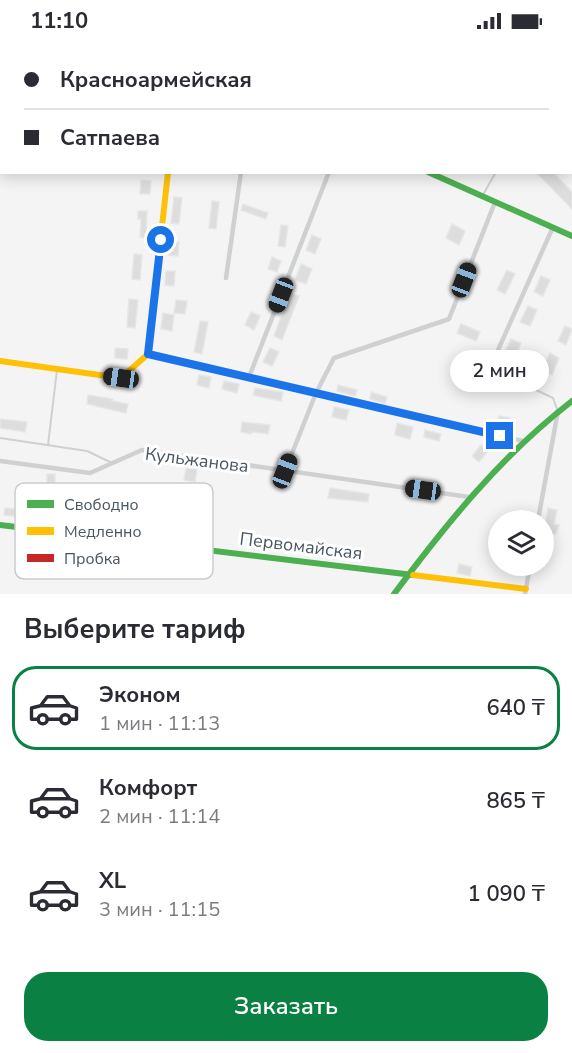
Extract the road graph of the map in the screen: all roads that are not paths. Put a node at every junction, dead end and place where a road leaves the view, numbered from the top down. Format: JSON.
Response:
{"nodes":[{"id":1,"x":168,"y":174,"type":"edge"},
{"id":2,"x":241,"y":174,"type":"edge"},
{"id":3,"x":328,"y":174,"type":"edge"},
{"id":4,"x":432,"y":174,"type":"edge"},
{"id":5,"x":495,"y":174,"type":"edge"},
{"id":6,"x":482,"y":196,"type":"junction"},
{"id":7,"x":495,"y":202,"type":"junction"},
{"id":8,"x":553,"y":227,"type":"junction"},
{"id":9,"x":572,"y":236,"type":"edge"},
{"id":10,"x":226,"y":278,"type":"dead end"},
{"id":11,"x":148,"y":354,"type":"junction"},
{"id":12,"x":0,"y":361,"type":"edge"},
{"id":13,"x":490,"y":368,"type":"joint"},
{"id":14,"x":57,"y":369,"type":"junction"},
{"id":15,"x":249,"y":377,"type":"junction"},
{"id":16,"x":316,"y":393,"type":"junction"},
{"id":17,"x":572,"y":401,"type":"edge"},
{"id":18,"x":558,"y":411,"type":"junction"},
{"id":19,"x":0,"y":438,"type":"edge"},
{"id":20,"x":523,"y":441,"type":"junction"},
{"id":21,"x":48,"y":445,"type":"junction"},
{"id":22,"x":0,"y":460,"type":"edge"},
{"id":23,"x":113,"y":463,"type":"junction"},
{"id":24,"x":285,"y":471,"type":"junction"},
{"id":25,"x":470,"y":497,"type":"junction"},
{"id":26,"x":540,"y":510,"type":"edge"},
{"id":27,"x":0,"y":525,"type":"edge"},
{"id":28,"x":15,"y":527,"type":"edge"},
{"id":29,"x":213,"y":551,"type":"edge"},
{"id":30,"x":408,"y":574,"type":"junction"},
{"id":31,"x":528,"y":576,"type":"edge"},
{"id":32,"x":525,"y":591,"type":"edge"},
{"id":33,"x":394,"y":594,"type":"edge"}],
"edges":[{"from":1,"to":11,"type":"street"},
{"from":2,"to":10,"type":"street"},
{"from":3,"to":15,"type":"street"},
{"from":4,"to":6,"type":"street"},
{"from":5,"to":6,"type":"lane"},
{"from":6,"to":7,"type":"street"},
{"from":7,"to":8,"type":"street"},
{"from":7,"to":16,"type":"street"},
{"from":8,"to":9,"type":"street"},
{"from":8,"to":13,"type":"street"},
{"from":11,"to":14,"type":"street"},
{"from":11,"to":15,"type":"street"},
{"from":12,"to":14,"type":"street"},
{"from":13,"to":18,"type":"lane"},
{"from":14,"to":21,"type":"lane"},
{"from":15,"to":16,"type":"street"},
{"from":16,"to":20,"type":"street"},
{"from":16,"to":24,"type":"street"},
{"from":17,"to":18,"type":"street"},
{"from":18,"to":20,"type":"street"},
{"from":18,"to":26,"type":"street"},
{"from":19,"to":21,"type":"lane"},
{"from":20,"to":25,"type":"street"},
{"from":21,"to":23,"type":"lane"},
{"from":22,"to":23,"type":"street","name":"Кульжанова"},
{"from":23,"to":24,"type":"street","name":"Кульжанова"},
{"from":24,"to":25,"type":"street","name":"Кульжанова"},
{"from":25,"to":30,"type":"street"},
{"from":27,"to":28,"type":"street","name":"Первомайская"},
{"from":29,"to":30,"type":"street","name":"Первомайская"},
{"from":30,"to":32,"type":"street","name":"Первомайская"},
{"from":30,"to":33,"type":"street"},
{"from":31,"to":32,"type":"street"}]}
